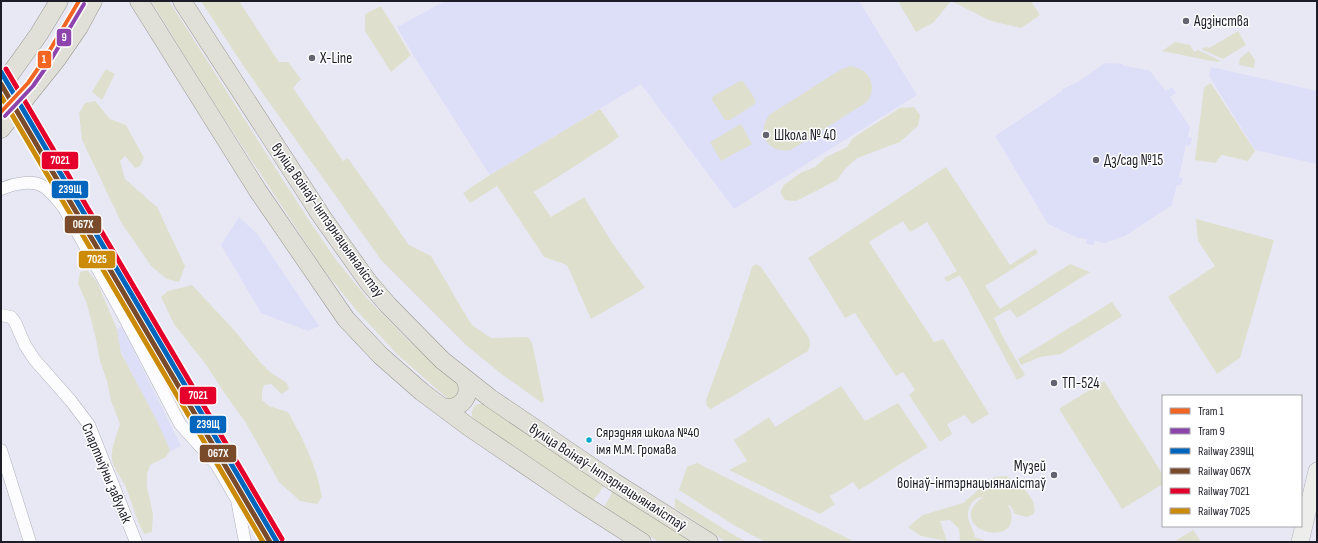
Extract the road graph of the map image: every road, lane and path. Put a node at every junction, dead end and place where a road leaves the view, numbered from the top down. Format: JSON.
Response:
{"nodes":[{"id":1,"x":59,"y":1,"type":"edge"},
{"id":2,"x":94,"y":1,"type":"edge"},
{"id":3,"x":139,"y":1,"type":"edge"},
{"id":4,"x":182,"y":1,"type":"edge"},
{"id":5,"x":1,"y":87,"type":"edge"},
{"id":6,"x":1,"y":129,"type":"edge"},
{"id":7,"x":1,"y":189,"type":"edge"},
{"id":8,"x":1,"y":315,"type":"edge"},
{"id":9,"x":465,"y":379,"type":"junction"},
{"id":10,"x":490,"y":398,"type":"junction"},
{"id":11,"x":443,"y":407,"type":"junction"},
{"id":12,"x":469,"y":427,"type":"junction"},
{"id":13,"x":1,"y":450,"type":"edge"},
{"id":14,"x":1317,"y":471,"type":"edge"},
{"id":15,"x":1304,"y":538,"type":"edge"},
{"id":16,"x":30,"y":542,"type":"edge"},
{"id":17,"x":136,"y":542,"type":"edge"},
{"id":18,"x":245,"y":542,"type":"edge"},
{"id":19,"x":642,"y":542,"type":"edge"},
{"id":20,"x":708,"y":542,"type":"edge"}],
"edges":[{"from":1,"to":5,"type":"main road"},
{"from":2,"to":6,"type":"main road"},
{"from":3,"to":11,"type":"main road"},
{"from":4,"to":9,"type":"main road","name":"вуліца Воінаў-Інтэрнацыяналістаў"},
{"from":7,"to":18,"type":"street"},
{"from":8,"to":17,"type":"street","name":"Спартыўны завулак"},
{"from":9,"to":10,"type":"main road","name":"вуліца Воінаў-Інтэрнацыяналістаў"},
{"from":9,"to":11,"type":"main road"},
{"from":10,"to":12,"type":"main road"},
{"from":10,"to":20,"type":"main road","name":"вуліца Воінаў-Інтэрнацыяналістаў"},
{"from":11,"to":12,"type":"main road"},
{"from":12,"to":19,"type":"main road"},
{"from":13,"to":16,"type":"street"},
{"from":14,"to":15,"type":"main road"}]}
